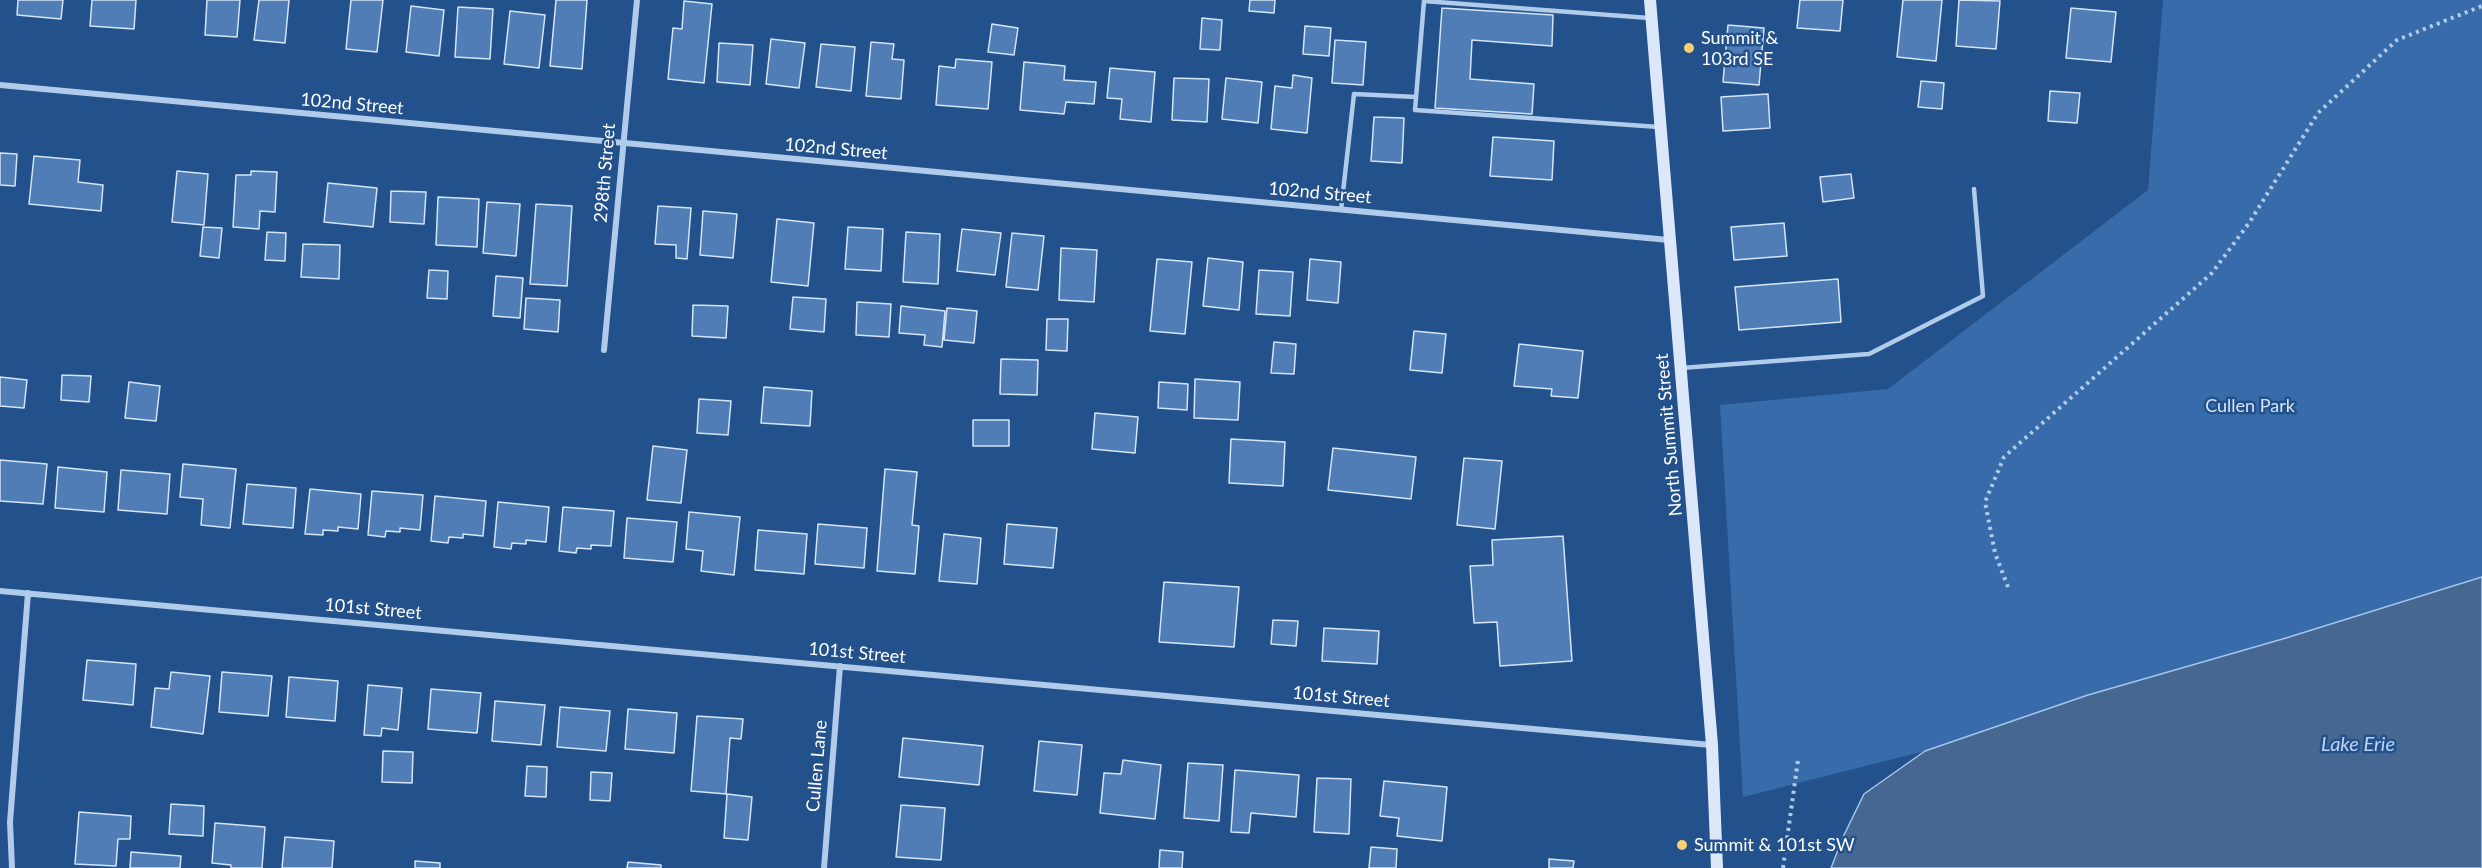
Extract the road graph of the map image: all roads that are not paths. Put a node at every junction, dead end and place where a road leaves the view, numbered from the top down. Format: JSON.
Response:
{"nodes":[{"id":1,"x":637,"y":0,"type":"edge"},
{"id":2,"x":1650,"y":0,"type":"edge"},
{"id":3,"x":1652,"y":19,"type":"junction"},
{"id":4,"x":0,"y":85,"type":"edge"},
{"id":5,"x":1416,"y":97,"type":"junction"},
{"id":6,"x":1660,"y":127,"type":"junction"},
{"id":7,"x":623,"y":144,"type":"junction"},
{"id":8,"x":1974,"y":189,"type":"dead end"},
{"id":9,"x":1341,"y":210,"type":"junction"},
{"id":10,"x":1670,"y":240,"type":"junction"},
{"id":11,"x":604,"y":350,"type":"dead end"},
{"id":12,"x":1681,"y":368,"type":"junction"},
{"id":13,"x":0,"y":591,"type":"edge"},
{"id":14,"x":28,"y":593,"type":"junction"},
{"id":15,"x":840,"y":666,"type":"junction"},
{"id":16,"x":1712,"y":745,"type":"junction"},
{"id":17,"x":12,"y":868,"type":"edge"},
{"id":18,"x":824,"y":868,"type":"edge"},
{"id":19,"x":1717,"y":868,"type":"edge"}],
"edges":[{"from":1,"to":7,"type":"street","name":"298th Street"},
{"from":2,"to":3,"type":"main road","name":"North Summit Street"},
{"from":3,"to":5,"type":"lane"},
{"from":3,"to":6,"type":"main road","name":"North Summit Street"},
{"from":4,"to":7,"type":"street","name":"102nd Street"},
{"from":5,"to":6,"type":"lane"},
{"from":5,"to":9,"type":"lane"},
{"from":6,"to":10,"type":"main road","name":"North Summit Street"},
{"from":7,"to":9,"type":"street","name":"102nd Street"},
{"from":7,"to":11,"type":"street","name":"298th Street"},
{"from":8,"to":12,"type":"lane"},
{"from":9,"to":10,"type":"street","name":"102nd Street"},
{"from":10,"to":12,"type":"main road","name":"North Summit Street"},
{"from":12,"to":16,"type":"main road","name":"North Summit Street"},
{"from":13,"to":14,"type":"street","name":"101st Street"},
{"from":14,"to":15,"type":"street","name":"101st Street"},
{"from":14,"to":17,"type":"street"},
{"from":15,"to":16,"type":"street","name":"101st Street"},
{"from":15,"to":18,"type":"street","name":"Cullen Lane"},
{"from":16,"to":19,"type":"main road","name":"North Summit Street"}]}
